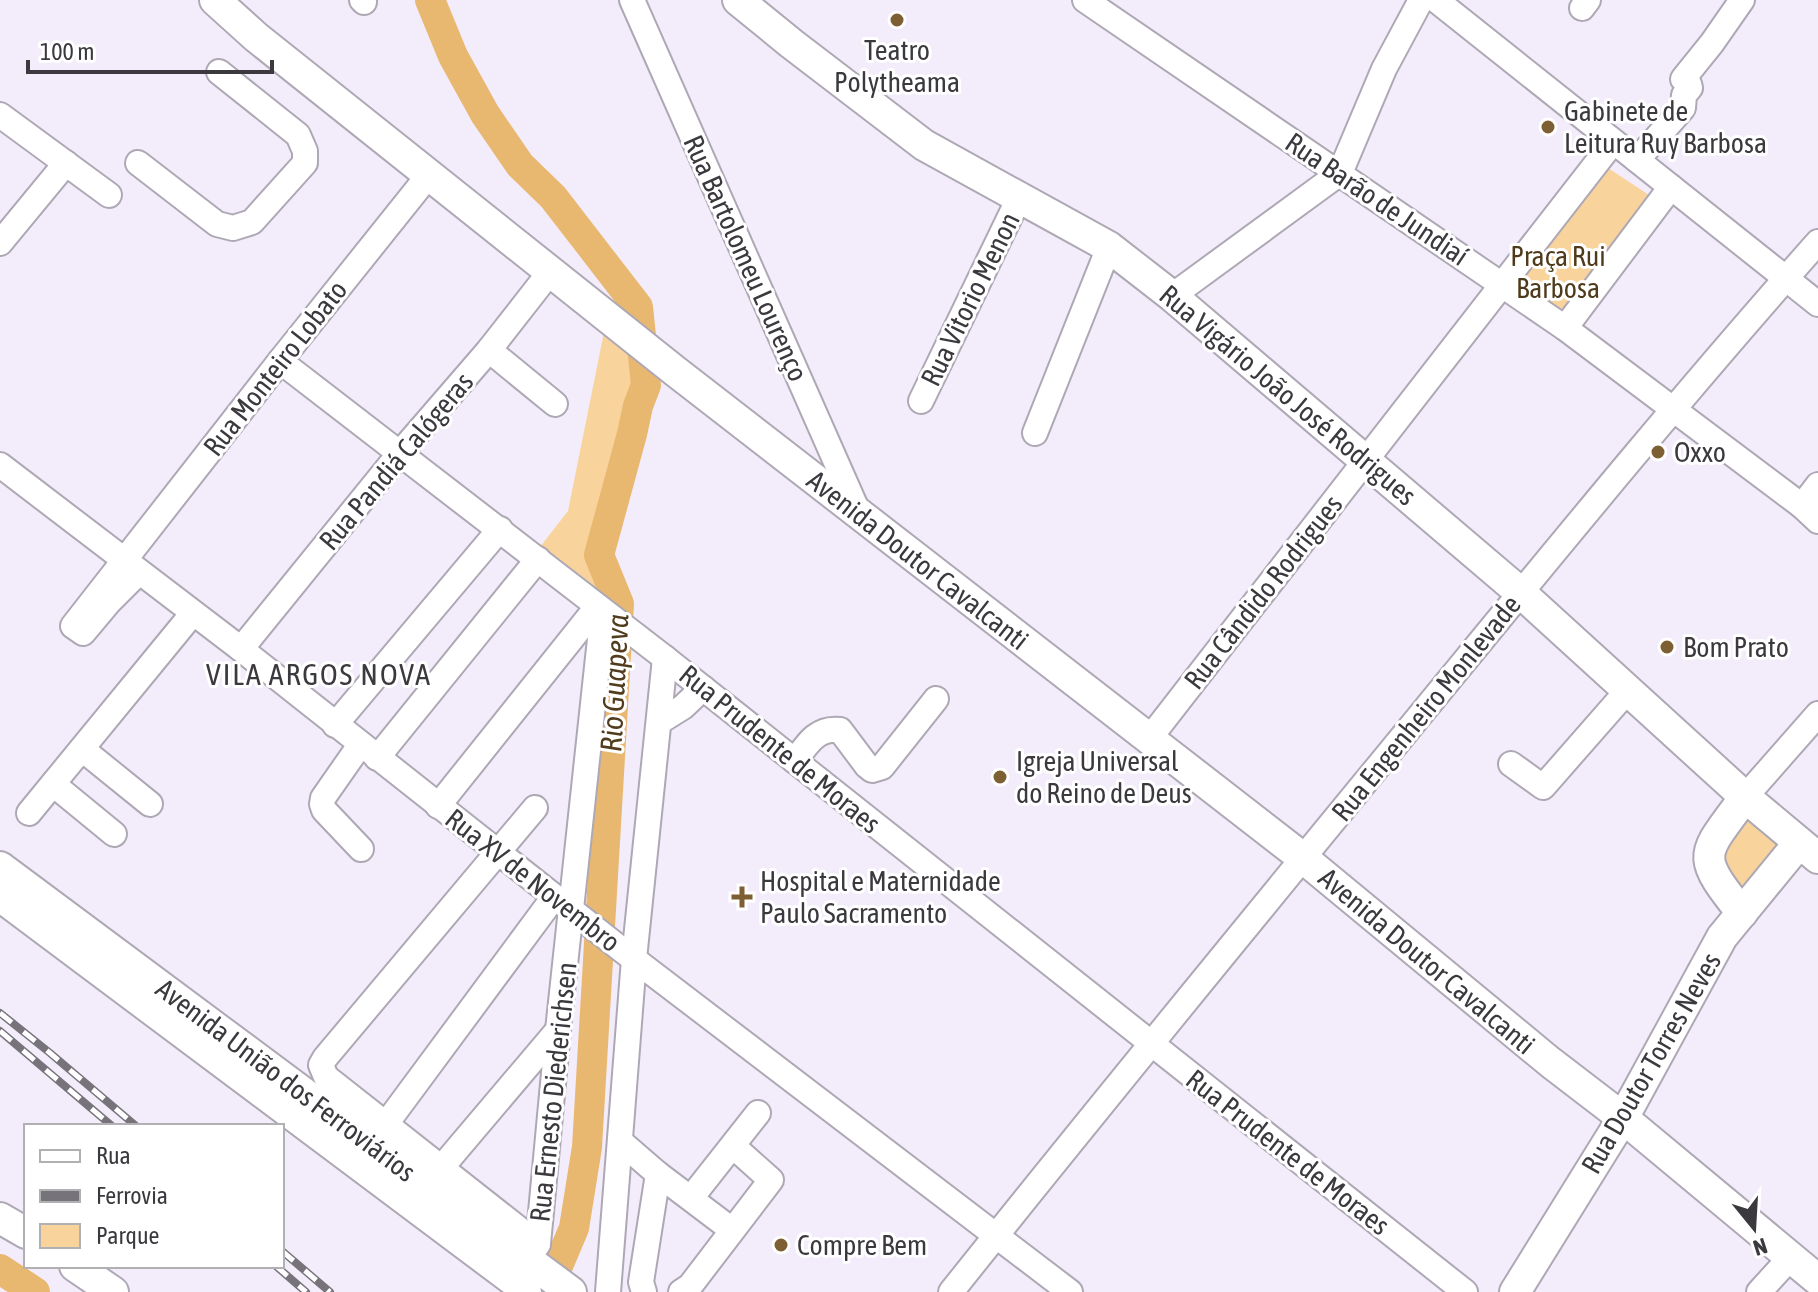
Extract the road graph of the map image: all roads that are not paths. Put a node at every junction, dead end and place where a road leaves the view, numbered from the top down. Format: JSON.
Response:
{"nodes":[{"id":1,"x":215,"y":0,"type":"edge"},
{"id":2,"x":632,"y":0,"type":"edge"},
{"id":3,"x":738,"y":0,"type":"edge"},
{"id":4,"x":1085,"y":0,"type":"edge"},
{"id":5,"x":1421,"y":0,"type":"edge"},
{"id":6,"x":1436,"y":0,"type":"edge"},
{"id":7,"x":1742,"y":0,"type":"edge"},
{"id":8,"x":219,"y":72,"type":"dead end"},
{"id":9,"x":0,"y":115,"type":"edge"},
{"id":10,"x":1625,"y":151,"type":"junction"},
{"id":11,"x":66,"y":163,"type":"junction"},
{"id":12,"x":138,"y":163,"type":"dead end"},
{"id":13,"x":1340,"y":173,"type":"junction"},
{"id":14,"x":428,"y":176,"type":"junction"},
{"id":15,"x":1671,"y":187,"type":"junction"},
{"id":16,"x":109,"y":195,"type":"dead end"},
{"id":17,"x":1020,"y":196,"type":"junction"},
{"id":18,"x":1818,"y":242,"type":"edge"},
{"id":19,"x":0,"y":243,"type":"edge"},
{"id":20,"x":1109,"y":247,"type":"junction"},
{"id":21,"x":550,"y":272,"type":"junction"},
{"id":22,"x":1786,"y":278,"type":"junction"},
{"id":23,"x":1502,"y":285,"type":"junction"},
{"id":24,"x":1172,"y":296,"type":"junction"},
{"id":25,"x":1818,"y":304,"type":"edge"},
{"id":26,"x":1565,"y":328,"type":"junction"},
{"id":27,"x":489,"y":350,"type":"junction"},
{"id":28,"x":280,"y":361,"type":"junction"},
{"id":29,"x":921,"y":401,"type":"dead end"},
{"id":30,"x":555,"y":404,"type":"dead end"},
{"id":31,"x":1673,"y":409,"type":"junction"},
{"id":32,"x":1035,"y":433,"type":"dead end"},
{"id":33,"x":400,"y":453,"type":"junction"},
{"id":34,"x":1365,"y":461,"type":"junction"},
{"id":35,"x":0,"y":465,"type":"edge"},
{"id":36,"x":1818,"y":485,"type":"edge"},
{"id":37,"x":1810,"y":513,"type":"edge"},
{"id":38,"x":860,"y":515,"type":"junction"},
{"id":39,"x":500,"y":529,"type":"junction"},
{"id":40,"x":538,"y":559,"type":"junction"},
{"id":41,"x":132,"y":566,"type":"junction"},
{"id":42,"x":1521,"y":593,"type":"junction"},
{"id":43,"x":193,"y":613,"type":"junction"},
{"id":44,"x":605,"y":613,"type":"junction"},
{"id":45,"x":78,"y":629,"type":"dead end"},
{"id":46,"x":241,"y":649,"type":"junction"},
{"id":47,"x":658,"y":653,"type":"junction"},
{"id":48,"x":703,"y":688,"type":"junction"},
{"id":49,"x":1628,"y":690,"type":"junction"},
{"id":50,"x":936,"y":699,"type":"dead end"},
{"id":51,"x":1818,"y":714,"type":"edge"},
{"id":52,"x":659,"y":722,"type":"junction"},
{"id":53,"x":335,"y":725,"type":"junction"},
{"id":54,"x":1149,"y":739,"type":"junction"},
{"id":55,"x":82,"y":749,"type":"junction"},
{"id":56,"x":369,"y":752,"type":"junction"},
{"id":57,"x":795,"y":761,"type":"junction"},
{"id":58,"x":1511,"y":764,"type":"dead end"},
{"id":59,"x":53,"y":784,"type":"junction"},
{"id":60,"x":1745,"y":797,"type":"junction"},
{"id":61,"x":150,"y":804,"type":"dead end"},
{"id":62,"x":438,"y":806,"type":"junction"},
{"id":63,"x":535,"y":808,"type":"dead end"},
{"id":64,"x":29,"y":813,"type":"dead end"},
{"id":65,"x":114,"y":834,"type":"dead end"},
{"id":66,"x":361,"y":849,"type":"dead end"},
{"id":67,"x":1808,"y":850,"type":"edge"},
{"id":68,"x":498,"y":853,"type":"junction"},
{"id":69,"x":1303,"y":858,"type":"junction"},
{"id":70,"x":0,"y":867,"type":"edge"},
{"id":71,"x":0,"y":896,"type":"edge"},
{"id":72,"x":570,"y":909,"type":"junction"},
{"id":73,"x":1742,"y":913,"type":"junction"},
{"id":74,"x":628,"y":955,"type":"junction"},
{"id":75,"x":558,"y":1030,"type":"junction"},
{"id":76,"x":1150,"y":1044,"type":"junction"},
{"id":77,"x":758,"y":1113,"type":"dead end"},
{"id":78,"x":1623,"y":1118,"type":"junction"},
{"id":79,"x":386,"y":1124,"type":"junction"},
{"id":80,"x":621,"y":1142,"type":"junction"},
{"id":81,"x":733,"y":1146,"type":"junction"},
{"id":82,"x":442,"y":1167,"type":"junction"},
{"id":83,"x":658,"y":1174,"type":"junction"},
{"id":84,"x":691,"y":1198,"type":"junction"},
{"id":85,"x":732,"y":1230,"type":"junction"},
{"id":86,"x":996,"y":1235,"type":"junction"},
{"id":87,"x":1790,"y":1258,"type":"junction"},
{"id":88,"x":78,"y":1268,"type":"edge"},
{"id":89,"x":527,"y":1268,"type":"edge"},
{"id":90,"x":1818,"y":1280,"type":"edge"},
{"id":91,"x":113,"y":1292,"type":"edge"},
{"id":92,"x":571,"y":1292,"type":"edge"},
{"id":93,"x":608,"y":1292,"type":"edge"},
{"id":94,"x":644,"y":1292,"type":"edge"},
{"id":95,"x":681,"y":1292,"type":"edge"},
{"id":96,"x":951,"y":1292,"type":"edge"},
{"id":97,"x":1070,"y":1292,"type":"edge"},
{"id":98,"x":1465,"y":1292,"type":"edge"},
{"id":99,"x":1515,"y":1292,"type":"edge"},
{"id":100,"x":1759,"y":1292,"type":"edge"}],
"edges":[{"from":1,"to":14,"type":"main road","name":"Avenida Doutor Cavalcanti"},
{"from":2,"to":38,"type":"street","name":"Rua Bartolomeu Lourenço"},
{"from":3,"to":17,"type":"main road","name":"Rua Vigário João José Rodrigues"},
{"from":4,"to":13,"type":"street","name":"Rua Barão de Jundiaí"},
{"from":5,"to":13,"type":"street"},
{"from":6,"to":10,"type":"street"},
{"from":7,"to":10,"type":"street","name":"Rua Cândido Rodrigues"},
{"from":8,"to":12,"type":"street"},
{"from":9,"to":11,"type":"street"},
{"from":10,"to":15,"type":"street"},
{"from":10,"to":23,"type":"street","name":"Rua Cândido Rodrigues"},
{"from":11,"to":16,"type":"street"},
{"from":11,"to":19,"type":"street"},
{"from":13,"to":23,"type":"street","name":"Rua Barão de Jundiaí"},
{"from":13,"to":24,"type":"street"},
{"from":14,"to":21,"type":"main road","name":"Avenida Doutor Cavalcanti"},
{"from":14,"to":28,"type":"street","name":"Rua Monteiro Lobato"},
{"from":15,"to":22,"type":"street"},
{"from":15,"to":26,"type":"street"},
{"from":17,"to":20,"type":"main road","name":"Rua Vigário João José Rodrigues"},
{"from":17,"to":29,"type":"street","name":"Rua Vitorio Menon"},
{"from":18,"to":22,"type":"street","name":"Rua Engenheiro Monlevade"},
{"from":20,"to":24,"type":"main road","name":"Rua Vigário João José Rodrigues"},
{"from":20,"to":32,"type":"street"},
{"from":21,"to":27,"type":"street","name":"Rua Pandiá Calógeras"},
{"from":21,"to":38,"type":"main road","name":"Avenida Doutor Cavalcanti"},
{"from":22,"to":25,"type":"street"},
{"from":22,"to":31,"type":"street","name":"Rua Engenheiro Monlevade"},
{"from":23,"to":26,"type":"street","name":"Rua Barão de Jundiaí"},
{"from":23,"to":34,"type":"street","name":"Rua Cândido Rodrigues"},
{"from":24,"to":34,"type":"main road","name":"Rua Vigário João José Rodrigues"},
{"from":26,"to":31,"type":"street","name":"Rua Barão de Jundiaí"},
{"from":27,"to":30,"type":"street"},
{"from":27,"to":33,"type":"street","name":"Rua Pandiá Calógeras"},
{"from":28,"to":33,"type":"street","name":"Rua Prudente de Moraes"},
{"from":28,"to":41,"type":"street","name":"Rua Monteiro Lobato"},
{"from":31,"to":37,"type":"street","name":"Rua Barão de Jundiaí"},
{"from":31,"to":42,"type":"street","name":"Rua Engenheiro Monlevade"},
{"from":33,"to":39,"type":"street","name":"Rua Prudente de Moraes"},
{"from":33,"to":46,"type":"street","name":"Rua Pandiá Calógeras"},
{"from":34,"to":42,"type":"main road","name":"Rua Vigário João José Rodrigues"},
{"from":34,"to":54,"type":"street","name":"Rua Cândido Rodrigues"},
{"from":35,"to":41,"type":"street","name":"Rua XV de Novembro"},
{"from":36,"to":37,"type":"street"},
{"from":38,"to":54,"type":"main road","name":"Avenida Doutor Cavalcanti"},
{"from":39,"to":40,"type":"street","name":"Rua Prudente de Moraes"},
{"from":39,"to":53,"type":"street"},
{"from":40,"to":44,"type":"street","name":"Rua Prudente de Moraes"},
{"from":40,"to":56,"type":"street"},
{"from":41,"to":43,"type":"street","name":"Rua XV de Novembro"},
{"from":41,"to":45,"type":"street","name":"Rua Monteiro Lobato"},
{"from":42,"to":49,"type":"main road","name":"Rua Vigário João José Rodrigues"},
{"from":42,"to":69,"type":"street","name":"Rua Engenheiro Monlevade"},
{"from":43,"to":46,"type":"street","name":"Rua XV de Novembro"},
{"from":43,"to":55,"type":"street"},
{"from":44,"to":47,"type":"street","name":"Rua Prudente de Moraes"},
{"from":44,"to":62,"type":"street"},
{"from":44,"to":72,"type":"street","name":"Rua Ernesto Diederichsen"},
{"from":46,"to":53,"type":"street","name":"Rua XV de Novembro"},
{"from":47,"to":48,"type":"street","name":"Rua Prudente de Moraes"},
{"from":47,"to":52,"type":"street"},
{"from":48,"to":52,"type":"street"},
{"from":48,"to":57,"type":"street","name":"Rua Prudente de Moraes"},
{"from":49,"to":58,"type":"street"},
{"from":49,"to":60,"type":"main road","name":"Rua Vigário João José Rodrigues"},
{"from":50,"to":57,"type":"street"},
{"from":51,"to":60,"type":"street"},
{"from":52,"to":74,"type":"street"},
{"from":53,"to":56,"type":"street","name":"Rua XV de Novembro"},
{"from":54,"to":69,"type":"main road","name":"Avenida Doutor Cavalcanti"},
{"from":55,"to":59,"type":"street"},
{"from":55,"to":61,"type":"street"},
{"from":56,"to":62,"type":"street","name":"Rua XV de Novembro"},
{"from":56,"to":66,"type":"street"},
{"from":57,"to":76,"type":"street","name":"Rua Prudente de Moraes"},
{"from":59,"to":64,"type":"street"},
{"from":59,"to":65,"type":"street"},
{"from":60,"to":67,"type":"main road","name":"Rua Vigário João José Rodrigues"},
{"from":60,"to":73,"type":"main road"},
{"from":62,"to":68,"type":"street","name":"Rua XV de Novembro"},
{"from":63,"to":68,"type":"street"},
{"from":67,"to":73,"type":"main road","name":"Rua Doutor Torres Neves"},
{"from":68,"to":72,"type":"street","name":"Rua XV de Novembro"},
{"from":68,"to":79,"type":"street"},
{"from":69,"to":76,"type":"street","name":"Rua Engenheiro Monlevade"},
{"from":69,"to":78,"type":"main road","name":"Avenida Doutor Cavalcanti"},
{"from":70,"to":89,"type":"main road","name":"Avenida União dos Ferroviários"},
{"from":71,"to":89,"type":"main road","name":"Avenida União dos Ferroviários"},
{"from":72,"to":74,"type":"street","name":"Rua XV de Novembro"},
{"from":72,"to":75,"type":"street","name":"Rua Ernesto Diederichsen"},
{"from":72,"to":79,"type":"street"},
{"from":73,"to":78,"type":"main road","name":"Rua Doutor Torres Neves"},
{"from":74,"to":80,"type":"street"},
{"from":74,"to":86,"type":"street","name":"Rua XV de Novembro"},
{"from":75,"to":82,"type":"street"},
{"from":75,"to":89,"type":"street","name":"Rua Ernesto Diederichsen"},
{"from":76,"to":86,"type":"street","name":"Rua Engenheiro Monlevade"},
{"from":76,"to":98,"type":"street","name":"Rua Prudente de Moraes"},
{"from":77,"to":81,"type":"street"},
{"from":78,"to":87,"type":"main road","name":"Avenida Doutor Cavalcanti"},
{"from":78,"to":99,"type":"main road","name":"Rua Doutor Torres Neves"},
{"from":79,"to":82,"type":"street"},
{"from":80,"to":83,"type":"street"},
{"from":80,"to":93,"type":"street"},
{"from":81,"to":84,"type":"street"},
{"from":81,"to":85,"type":"street"},
{"from":82,"to":89,"type":"street"},
{"from":83,"to":84,"type":"street"},
{"from":83,"to":94,"type":"street"},
{"from":84,"to":85,"type":"street"},
{"from":85,"to":95,"type":"street"},
{"from":86,"to":96,"type":"street","name":"Rua Engenheiro Monlevade"},
{"from":86,"to":97,"type":"street","name":"Rua XV de Novembro"},
{"from":87,"to":90,"type":"main road","name":"Avenida Doutor Cavalcanti"},
{"from":87,"to":100,"type":"street"},
{"from":88,"to":91,"type":"main road"},
{"from":89,"to":92,"type":"main road","name":"Avenida União dos Ferroviários"}]}
